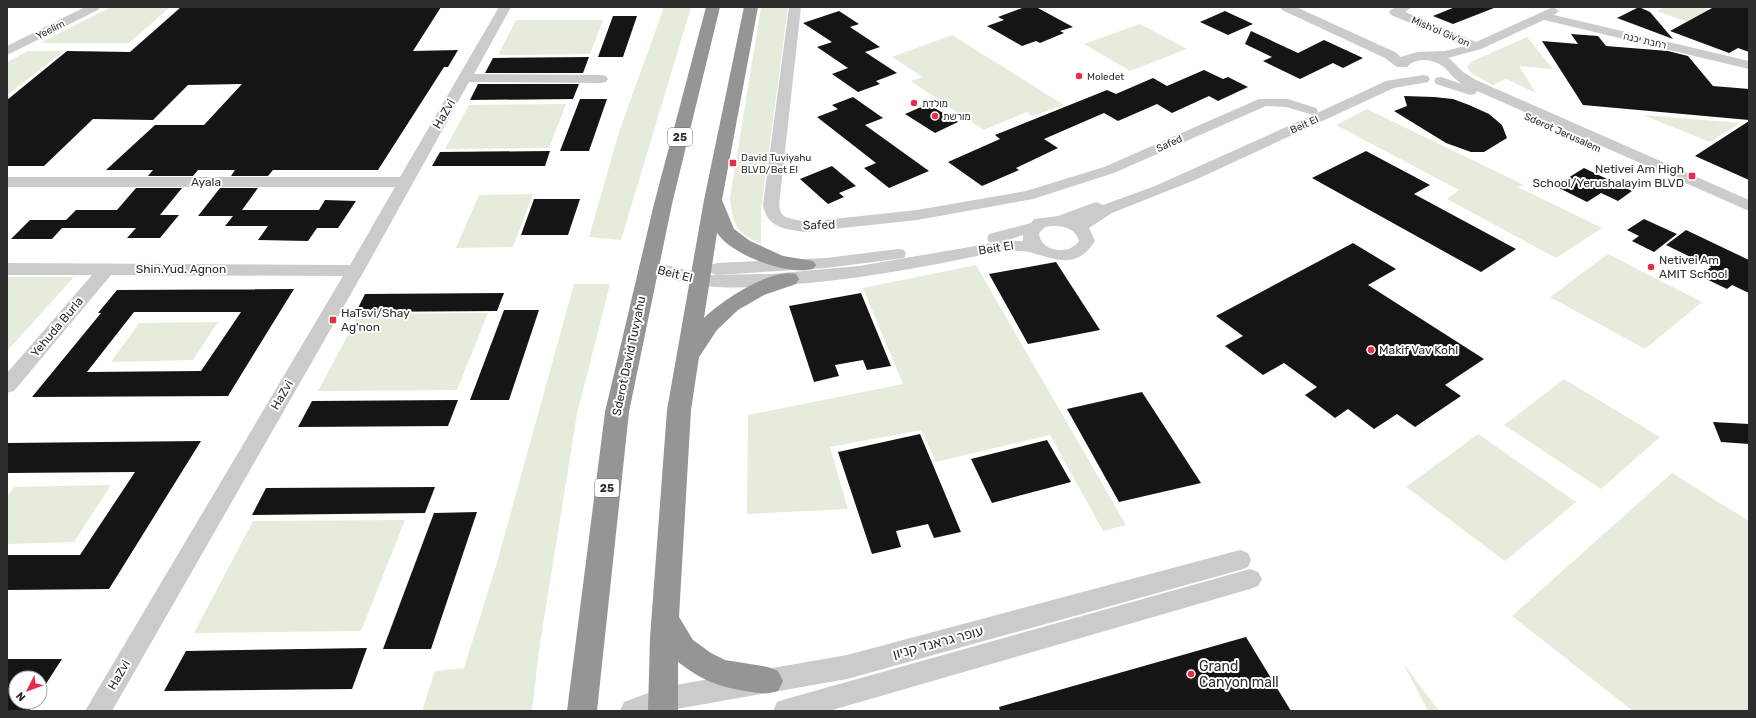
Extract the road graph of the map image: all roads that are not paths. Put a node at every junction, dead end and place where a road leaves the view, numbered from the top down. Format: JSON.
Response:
{"nodes":[{"id":1,"x":86,"y":7,"type":"edge"},
{"id":2,"x":94,"y":7,"type":"edge"},
{"id":3,"x":505,"y":7,"type":"edge"},
{"id":4,"x":713,"y":7,"type":"edge"},
{"id":5,"x":751,"y":7,"type":"edge"},
{"id":6,"x":795,"y":7,"type":"edge"},
{"id":7,"x":1286,"y":7,"type":"edge"},
{"id":8,"x":1301,"y":7,"type":"edge"},
{"id":9,"x":1406,"y":7,"type":"edge"},
{"id":10,"x":1561,"y":7,"type":"edge"},
{"id":11,"x":1542,"y":16,"type":"junction"},
{"id":12,"x":7,"y":47,"type":"edge"},
{"id":13,"x":1472,"y":48,"type":"junction"},
{"id":14,"x":7,"y":51,"type":"edge"},
{"id":15,"x":1421,"y":57,"type":"junction"},
{"id":16,"x":1749,"y":65,"type":"edge"},
{"id":17,"x":1403,"y":66,"type":"junction"},
{"id":18,"x":1455,"y":71,"type":"junction"},
{"id":19,"x":464,"y":78,"type":"junction"},
{"id":20,"x":601,"y":79,"type":"dead end"},
{"id":21,"x":1422,"y":79,"type":"junction"},
{"id":22,"x":1441,"y":81,"type":"junction"},
{"id":23,"x":1311,"y":111,"type":"junction"},
{"id":24,"x":7,"y":182,"type":"edge"},
{"id":25,"x":405,"y":182,"type":"junction"},
{"id":26,"x":1027,"y":196,"type":"junction"},
{"id":27,"x":712,"y":200,"type":"junction"},
{"id":28,"x":1749,"y":206,"type":"edge"},
{"id":29,"x":1749,"y":216,"type":"edge"},
{"id":30,"x":1047,"y":223,"type":"junction"},
{"id":31,"x":1080,"y":228,"type":"junction"},
{"id":32,"x":1040,"y":249,"type":"junction"},
{"id":33,"x":806,"y":265,"type":"junction"},
{"id":34,"x":648,"y":267,"type":"junction"},
{"id":35,"x":7,"y":269,"type":"edge"},
{"id":36,"x":106,"y":269,"type":"junction"},
{"id":37,"x":355,"y":271,"type":"junction"},
{"id":38,"x":700,"y":274,"type":"junction"},
{"id":39,"x":789,"y":279,"type":"junction"},
{"id":40,"x":686,"y":359,"type":"junction"},
{"id":41,"x":7,"y":386,"type":"edge"},
{"id":42,"x":666,"y":620,"type":"junction"},
{"id":43,"x":768,"y":681,"type":"junction"},
{"id":44,"x":664,"y":705,"type":"edge"},
{"id":45,"x":98,"y":711,"type":"edge"},
{"id":46,"x":582,"y":711,"type":"edge"},
{"id":47,"x":633,"y":711,"type":"edge"},
{"id":48,"x":786,"y":711,"type":"edge"}],
"edges":[{"from":1,"to":12,"type":"street","name":"Yeelim"},
{"from":2,"to":14,"type":"street","name":"Yeelim"},
{"from":3,"to":19,"type":"street","name":"HaZvi"},
{"from":4,"to":34,"type":"highway","name":"Sderot David Tuvyahu","number":"25"},
{"from":5,"to":27,"type":"highway"},
{"from":6,"to":26,"type":"street","name":"Safed"},
{"from":7,"to":17,"type":"street"},
{"from":8,"to":15,"type":"street"},
{"from":9,"to":13,"type":"street","name":"Mish'ol Giv'on"},
{"from":10,"to":11,"type":"street"},
{"from":11,"to":13,"type":"street"},
{"from":11,"to":16,"type":"street","name":"רחבת יבנה"},
{"from":13,"to":15,"type":"street"},
{"from":13,"to":18,"type":"street"},
{"from":15,"to":17,"type":"street","name":"Beit El"},
{"from":15,"to":18,"type":"street","name":"Sderot Jerusalem"},
{"from":17,"to":21,"type":"street"},
{"from":17,"to":23,"type":"street","name":"Beit El"},
{"from":18,"to":22,"type":"street"},
{"from":18,"to":28,"type":"street","name":"Sderot Jerusalem"},
{"from":19,"to":20,"type":"street"},
{"from":19,"to":25,"type":"street","name":"HaZvi"},
{"from":21,"to":22,"type":"street","name":"Sderot Jerusalem"},
{"from":21,"to":31,"type":"street","name":"Beit El"},
{"from":22,"to":29,"type":"street","name":"Sderot Jerusalem"},
{"from":23,"to":26,"type":"street","name":"Safed"},
{"from":23,"to":30,"type":"street","name":"Beit El"},
{"from":24,"to":25,"type":"street","name":"Ayala"},
{"from":25,"to":37,"type":"street","name":"HaZvi"},
{"from":26,"to":30,"type":"street"},
{"from":27,"to":33,"type":"highway"},
{"from":27,"to":38,"type":"highway"},
{"from":30,"to":31,"type":"street"},
{"from":30,"to":32,"type":"street"},
{"from":30,"to":33,"type":"street","name":"Beit El"},
{"from":31,"to":32,"type":"street","name":"Beit El"},
{"from":32,"to":39,"type":"street","name":"Beit El"},
{"from":33,"to":38,"type":"street","name":"Beit El"},
{"from":34,"to":38,"type":"street","name":"Beit El"},
{"from":34,"to":46,"type":"highway","name":"Sderot David Tuvyahu","number":"25"},
{"from":35,"to":36,"type":"street","name":"Shin.Yud. Agnon"},
{"from":36,"to":37,"type":"street","name":"Shin.Yud. Agnon"},
{"from":36,"to":41,"type":"street","name":"Yehuda Burla"},
{"from":37,"to":45,"type":"street","name":"HaZvi"},
{"from":38,"to":39,"type":"street","name":"Beit El"},
{"from":38,"to":40,"type":"highway"},
{"from":39,"to":40,"type":"highway"},
{"from":40,"to":42,"type":"highway"},
{"from":42,"to":43,"type":"highway"},
{"from":42,"to":44,"type":"highway"},
{"from":43,"to":44,"type":"street","name":"עופר גראנד קניון"},
{"from":43,"to":48,"type":"street","name":"עופר גראנד קניון"},
{"from":44,"to":47,"type":"street","name":"עופר גראנד קניון"}]}
